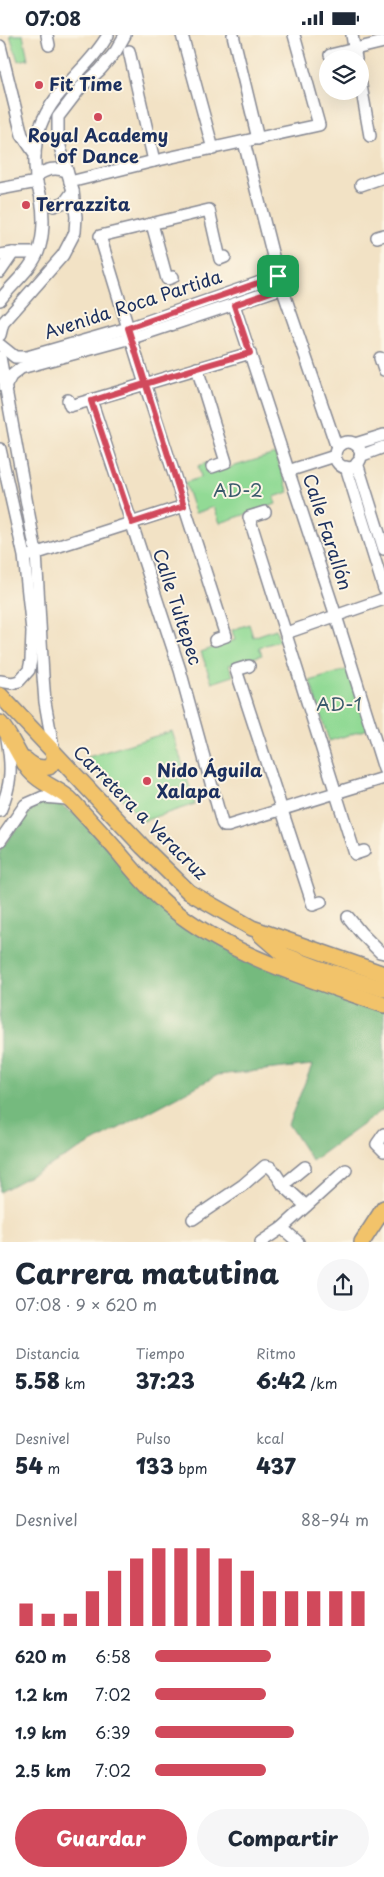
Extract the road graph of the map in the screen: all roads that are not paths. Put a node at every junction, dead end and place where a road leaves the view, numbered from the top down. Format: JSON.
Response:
{"nodes":[{"id":1,"x":108,"y":35,"type":"edge"},
{"id":2,"x":125,"y":35,"type":"edge"},
{"id":3,"x":182,"y":35,"type":"edge"},
{"id":4,"x":233,"y":35,"type":"edge"},
{"id":5,"x":294,"y":35,"type":"edge"},
{"id":6,"x":352,"y":35,"type":"edge"},
{"id":7,"x":384,"y":42,"type":"edge"},
{"id":8,"x":0,"y":46,"type":"edge"},
{"id":9,"x":354,"y":50,"type":"edge"},
{"id":10,"x":365,"y":50,"type":"edge"},
{"id":11,"x":129,"y":51,"type":"dead end"},
{"id":12,"x":364,"y":100,"type":"edge"},
{"id":13,"x":370,"y":135,"type":"dead end"},
{"id":14,"x":258,"y":139,"type":"junction"},
{"id":15,"x":244,"y":142,"type":"junction"},
{"id":16,"x":213,"y":149,"type":"junction"},
{"id":17,"x":35,"y":154,"type":"junction"},
{"id":18,"x":154,"y":161,"type":"junction"},
{"id":19,"x":384,"y":177,"type":"edge"},
{"id":20,"x":36,"y":179,"type":"junction"},
{"id":21,"x":70,"y":181,"type":"junction"},
{"id":22,"x":361,"y":185,"type":"dead end"},
{"id":23,"x":0,"y":189,"type":"edge"},
{"id":24,"x":42,"y":200,"type":"junction"},
{"id":25,"x":152,"y":224,"type":"junction"},
{"id":26,"x":13,"y":253,"type":"junction"},
{"id":27,"x":38,"y":253,"type":"junction"},
{"id":28,"x":0,"y":255,"type":"edge"},
{"id":29,"x":225,"y":257,"type":"dead end"},
{"id":30,"x":0,"y":272,"type":"edge"},
{"id":31,"x":278,"y":276,"type":"junction"},
{"id":32,"x":173,"y":277,"type":"dead end"},
{"id":33,"x":282,"y":288,"type":"junction"},
{"id":34,"x":0,"y":300,"type":"edge"},
{"id":35,"x":234,"y":305,"type":"junction"},
{"id":36,"x":130,"y":333,"type":"junction"},
{"id":37,"x":0,"y":335,"type":"edge"},
{"id":38,"x":0,"y":345,"type":"edge"},
{"id":39,"x":250,"y":353,"type":"junction"},
{"id":40,"x":0,"y":362,"type":"edge"},
{"id":41,"x":197,"y":368,"type":"junction"},
{"id":42,"x":145,"y":384,"type":"junction"},
{"id":43,"x":5,"y":387,"type":"junction"},
{"id":44,"x":68,"y":400,"type":"dead end"},
{"id":45,"x":91,"y":401,"type":"junction"},
{"id":46,"x":384,"y":435,"type":"edge"},
{"id":47,"x":355,"y":445,"type":"junction"},
{"id":48,"x":384,"y":447,"type":"edge"},
{"id":49,"x":0,"y":449,"type":"edge"},
{"id":50,"x":336,"y":452,"type":"junction"},
{"id":51,"x":359,"y":459,"type":"junction"},
{"id":52,"x":212,"y":467,"type":"dead end"},
{"id":53,"x":346,"y":467,"type":"junction"},
{"id":54,"x":288,"y":471,"type":"junction"},
{"id":55,"x":184,"y":506,"type":"junction"},
{"id":56,"x":265,"y":512,"type":"dead end"},
{"id":57,"x":132,"y":523,"type":"junction"},
{"id":58,"x":384,"y":549,"type":"edge"},
{"id":59,"x":36,"y":553,"type":"junction"},
{"id":60,"x":24,"y":556,"type":"junction"},
{"id":61,"x":32,"y":577,"type":"junction"},
{"id":62,"x":384,"y":589,"type":"edge"},
{"id":63,"x":384,"y":599,"type":"edge"},
{"id":64,"x":336,"y":616,"type":"junction"},
{"id":65,"x":286,"y":633,"type":"junction"},
{"id":66,"x":215,"y":640,"type":"dead end"},
{"id":67,"x":249,"y":666,"type":"dead end"},
{"id":68,"x":0,"y":681,"type":"edge"},
{"id":69,"x":0,"y":695,"type":"edge"},
{"id":70,"x":3,"y":726,"type":"edge"},
{"id":71,"x":54,"y":753,"type":"junction"},
{"id":72,"x":19,"y":755,"type":"junction"},
{"id":73,"x":384,"y":769,"type":"edge"},
{"id":74,"x":384,"y":778,"type":"edge"},
{"id":75,"x":336,"y":793,"type":"junction"},
{"id":76,"x":71,"y":800,"type":"junction"},
{"id":77,"x":0,"y":811,"type":"edge"},
{"id":78,"x":281,"y":811,"type":"junction"},
{"id":79,"x":94,"y":825,"type":"junction"},
{"id":80,"x":127,"y":830,"type":"junction"},
{"id":81,"x":0,"y":841,"type":"edge"},
{"id":82,"x":364,"y":851,"type":"dead end"},
{"id":83,"x":321,"y":902,"type":"dead end"},
{"id":84,"x":348,"y":917,"type":"dead end"},
{"id":85,"x":252,"y":928,"type":"junction"},
{"id":86,"x":384,"y":953,"type":"edge"},
{"id":87,"x":270,"y":963,"type":"junction"},
{"id":88,"x":321,"y":969,"type":"junction"},
{"id":89,"x":384,"y":975,"type":"edge"},
{"id":90,"x":384,"y":989,"type":"edge"},
{"id":91,"x":384,"y":1005,"type":"edge"},
{"id":92,"x":384,"y":1134,"type":"edge"},
{"id":93,"x":384,"y":1151,"type":"edge"},
{"id":94,"x":305,"y":1167,"type":"dead end"},
{"id":95,"x":346,"y":1171,"type":"dead end"},
{"id":96,"x":283,"y":1185,"type":"junction"},
{"id":97,"x":306,"y":1206,"type":"junction"},
{"id":98,"x":384,"y":1208,"type":"edge"},
{"id":99,"x":192,"y":1219,"type":"dead end"},
{"id":100,"x":282,"y":1227,"type":"junction"},
{"id":101,"x":261,"y":1242,"type":"edge"},
{"id":102,"x":298,"y":1242,"type":"edge"},
{"id":103,"x":362,"y":1242,"type":"edge"}],
"edges":[{"from":1,"to":17,"type":"street"},
{"from":2,"to":21,"type":"street"},
{"from":3,"to":16,"type":"street"},
{"from":4,"to":14,"type":"street"},
{"from":5,"to":14,"type":"street"},
{"from":6,"to":9,"type":"street"},
{"from":7,"to":10,"type":"street"},
{"from":8,"to":17,"type":"street"},
{"from":11,"to":18,"type":"street"},
{"from":12,"to":13,"type":"street"},
{"from":14,"to":15,"type":"street"},
{"from":15,"to":16,"type":"street"},
{"from":15,"to":31,"type":"street"},
{"from":16,"to":18,"type":"street"},
{"from":17,"to":20,"type":"street"},
{"from":18,"to":21,"type":"street"},
{"from":19,"to":22,"type":"street"},
{"from":20,"to":21,"type":"street"},
{"from":20,"to":23,"type":"street"},
{"from":20,"to":24,"type":"street"},
{"from":21,"to":24,"type":"street"},
{"from":21,"to":37,"type":"street"},
{"from":24,"to":27,"type":"street"},
{"from":25,"to":29,"type":"street"},
{"from":25,"to":32,"type":"street"},
{"from":25,"to":36,"type":"street"},
{"from":26,"to":27,"type":"street"},
{"from":26,"to":28,"type":"street"},
{"from":26,"to":30,"type":"street"},
{"from":27,"to":34,"type":"street"},
{"from":31,"to":33,"type":"street"},
{"from":31,"to":36,"type":"street","name":"Avenida Roca Partida"},
{"from":33,"to":35,"type":"street","name":"Avenida Roca Partida"},
{"from":33,"to":50,"type":"street"},
{"from":35,"to":36,"type":"street","name":"Avenida Roca Partida"},
{"from":35,"to":39,"type":"street","name":"Calle Farallón"},
{"from":36,"to":38,"type":"street","name":"Avenida Roca Partida"},
{"from":36,"to":42,"type":"street"},
{"from":36,"to":43,"type":"street","name":"Avenida Roca Partida"},
{"from":39,"to":41,"type":"street"},
{"from":39,"to":54,"type":"street","name":"Calle Farallón"},
{"from":40,"to":43,"type":"street"},
{"from":41,"to":42,"type":"street"},
{"from":41,"to":52,"type":"street"},
{"from":42,"to":45,"type":"street"},
{"from":42,"to":55,"type":"street"},
{"from":43,"to":59,"type":"street"},
{"from":44,"to":45,"type":"street"},
{"from":45,"to":57,"type":"street","name":"Calle Tultepec"},
{"from":46,"to":47,"type":"street"},
{"from":47,"to":50,"type":"street"},
{"from":47,"to":51,"type":"street"},
{"from":48,"to":51,"type":"street"},
{"from":49,"to":60,"type":"street"},
{"from":50,"to":53,"type":"street"},
{"from":50,"to":54,"type":"street"},
{"from":51,"to":53,"type":"street"},
{"from":51,"to":58,"type":"street"},
{"from":53,"to":62,"type":"street"},
{"from":54,"to":64,"type":"street","name":"Calle Farallón"},
{"from":55,"to":57,"type":"street"},
{"from":55,"to":66,"type":"street"},
{"from":56,"to":65,"type":"street"},
{"from":57,"to":59,"type":"street"},
{"from":57,"to":78,"type":"street","name":"Calle Tultepec"},
{"from":59,"to":60,"type":"street"},
{"from":59,"to":61,"type":"street"},
{"from":60,"to":61,"type":"street"},
{"from":61,"to":68,"type":"street"},
{"from":61,"to":71,"type":"street"},
{"from":63,"to":64,"type":"street"},
{"from":64,"to":65,"type":"street"},
{"from":64,"to":73,"type":"street","name":"Calle Farallón"},
{"from":65,"to":75,"type":"street"},
{"from":67,"to":78,"type":"street"},
{"from":69,"to":71,"type":"main road","name":"Carretera a Veracruz"},
{"from":70,"to":72,"type":"main road"},
{"from":70,"to":77,"type":"street"},
{"from":71,"to":72,"type":"main road"},
{"from":71,"to":80,"type":"main road","name":"Carretera a Veracruz"},
{"from":72,"to":76,"type":"main road"},
{"from":74,"to":75,"type":"street"},
{"from":75,"to":78,"type":"street"},
{"from":75,"to":82,"type":"street"},
{"from":76,"to":79,"type":"main road"},
{"from":76,"to":81,"type":"street"},
{"from":78,"to":83,"type":"street"},
{"from":79,"to":80,"type":"main road"},
{"from":79,"to":87,"type":"main road"},
{"from":80,"to":85,"type":"main road","name":"Carretera a Veracruz"},
{"from":84,"to":86,"type":"street"},
{"from":85,"to":88,"type":"main road"},
{"from":85,"to":89,"type":"main road","name":"Carretera a Veracruz"},
{"from":87,"to":88,"type":"main road"},
{"from":87,"to":91,"type":"main road"},
{"from":88,"to":90,"type":"main road"},
{"from":92,"to":93,"type":"street"},
{"from":94,"to":96,"type":"street"},
{"from":95,"to":97,"type":"street"},
{"from":96,"to":97,"type":"street"},
{"from":96,"to":99,"type":"street"},
{"from":97,"to":100,"type":"street"},
{"from":98,"to":103,"type":"main road"},
{"from":100,"to":101,"type":"street"},
{"from":100,"to":102,"type":"street"}]}
